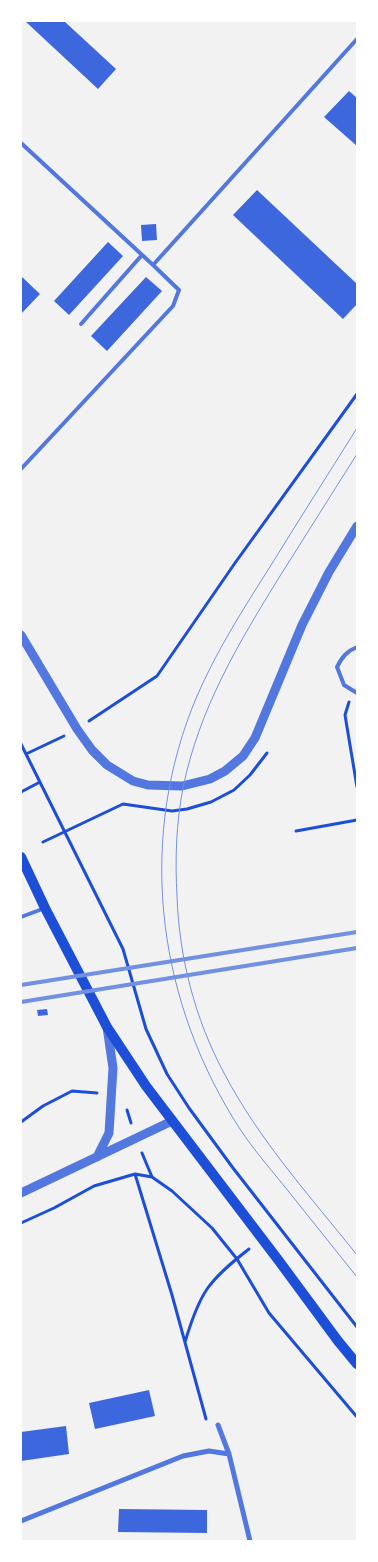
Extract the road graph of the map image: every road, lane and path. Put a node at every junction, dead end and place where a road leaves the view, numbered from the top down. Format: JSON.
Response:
{"nodes":[{"id":1,"x":357,"y":39,"type":"edge"},
{"id":2,"x":21,"y":143,"type":"edge"},
{"id":3,"x":142,"y":255,"type":"junction"},
{"id":4,"x":153,"y":265,"type":"junction"},
{"id":5,"x":81,"y":324,"type":"dead end"},
{"id":6,"x":357,"y":394,"type":"edge"},
{"id":7,"x":21,"y":469,"type":"edge"},
{"id":8,"x":357,"y":526,"type":"edge"},
{"id":9,"x":21,"y":635,"type":"edge"},
{"id":10,"x":357,"y":647,"type":"edge"},
{"id":11,"x":355,"y":691,"type":"edge"},
{"id":12,"x":77,"y":729,"type":"junction"},
{"id":13,"x":21,"y":744,"type":"edge"},
{"id":14,"x":26,"y":754,"type":"junction"},
{"id":15,"x":40,"y":782,"type":"junction"},
{"id":16,"x":357,"y":787,"type":"edge"},
{"id":17,"x":21,"y":792,"type":"edge"},
{"id":18,"x":187,"y":809,"type":"dead end"},
{"id":19,"x":357,"y":820,"type":"edge"},
{"id":20,"x":296,"y":831,"type":"dead end"},
{"id":21,"x":66,"y":832,"type":"junction"},
{"id":22,"x":43,"y":842,"type":"dead end"},
{"id":23,"x":21,"y":857,"type":"edge"},
{"id":24,"x":45,"y":908,"type":"junction"},
{"id":25,"x":21,"y":917,"type":"edge"},
{"id":26,"x":107,"y":1027,"type":"junction"},
{"id":27,"x":112,"y":1098,"type":"junction"},
{"id":28,"x":172,"y":1121,"type":"junction"},
{"id":29,"x":21,"y":1122,"type":"edge"},
{"id":30,"x":96,"y":1158,"type":"junction"},
{"id":31,"x":135,"y":1174,"type":"junction"},
{"id":32,"x":21,"y":1193,"type":"edge"},
{"id":33,"x":21,"y":1223,"type":"edge"},
{"id":34,"x":262,"y":1240,"type":"junction"},
{"id":35,"x":237,"y":1259,"type":"junction"},
{"id":36,"x":357,"y":1327,"type":"edge"},
{"id":37,"x":185,"y":1342,"type":"junction"},
{"id":38,"x":357,"y":1364,"type":"edge"},
{"id":39,"x":357,"y":1417,"type":"edge"},
{"id":40,"x":218,"y":1425,"type":"joint"},
{"id":41,"x":229,"y":1454,"type":"junction"},
{"id":42,"x":21,"y":1521,"type":"edge"},
{"id":43,"x":250,"y":1541,"type":"edge"}],
"edges":[{"from":1,"to":4,"type":"lane"},
{"from":2,"to":3,"type":"lane"},
{"from":3,"to":4,"type":"lane"},
{"from":3,"to":5,"type":"lane"},
{"from":4,"to":7,"type":"lane"},
{"from":6,"to":12,"type":"path"},
{"from":8,"to":12,"type":"street"},
{"from":9,"to":12,"type":"street"},
{"from":10,"to":11,"type":"lane"},
{"from":11,"to":16,"type":"path"},
{"from":12,"to":14,"type":"path"},
{"from":13,"to":14,"type":"path"},
{"from":14,"to":15,"type":"path"},
{"from":15,"to":17,"type":"path"},
{"from":15,"to":21,"type":"path"},
{"from":18,"to":21,"type":"path"},
{"from":19,"to":20,"type":"path"},
{"from":21,"to":22,"type":"path"},
{"from":21,"to":36,"type":"path"},
{"from":23,"to":24,"type":"main road"},
{"from":24,"to":25,"type":"lane"},
{"from":24,"to":26,"type":"main road"},
{"from":26,"to":27,"type":"street"},
{"from":26,"to":28,"type":"main road"},
{"from":27,"to":29,"type":"path"},
{"from":27,"to":30,"type":"street"},
{"from":28,"to":30,"type":"street"},
{"from":28,"to":34,"type":"main road"},
{"from":30,"to":32,"type":"street"},
{"from":31,"to":33,"type":"path"},
{"from":31,"to":35,"type":"path"},
{"from":31,"to":37,"type":"path"},
{"from":34,"to":35,"type":"path"},
{"from":34,"to":38,"type":"main road"},
{"from":35,"to":37,"type":"path"},
{"from":35,"to":39,"type":"path"},
{"from":37,"to":40,"type":"path"},
{"from":40,"to":41,"type":"street"},
{"from":41,"to":42,"type":"street"},
{"from":41,"to":43,"type":"street"}]}
